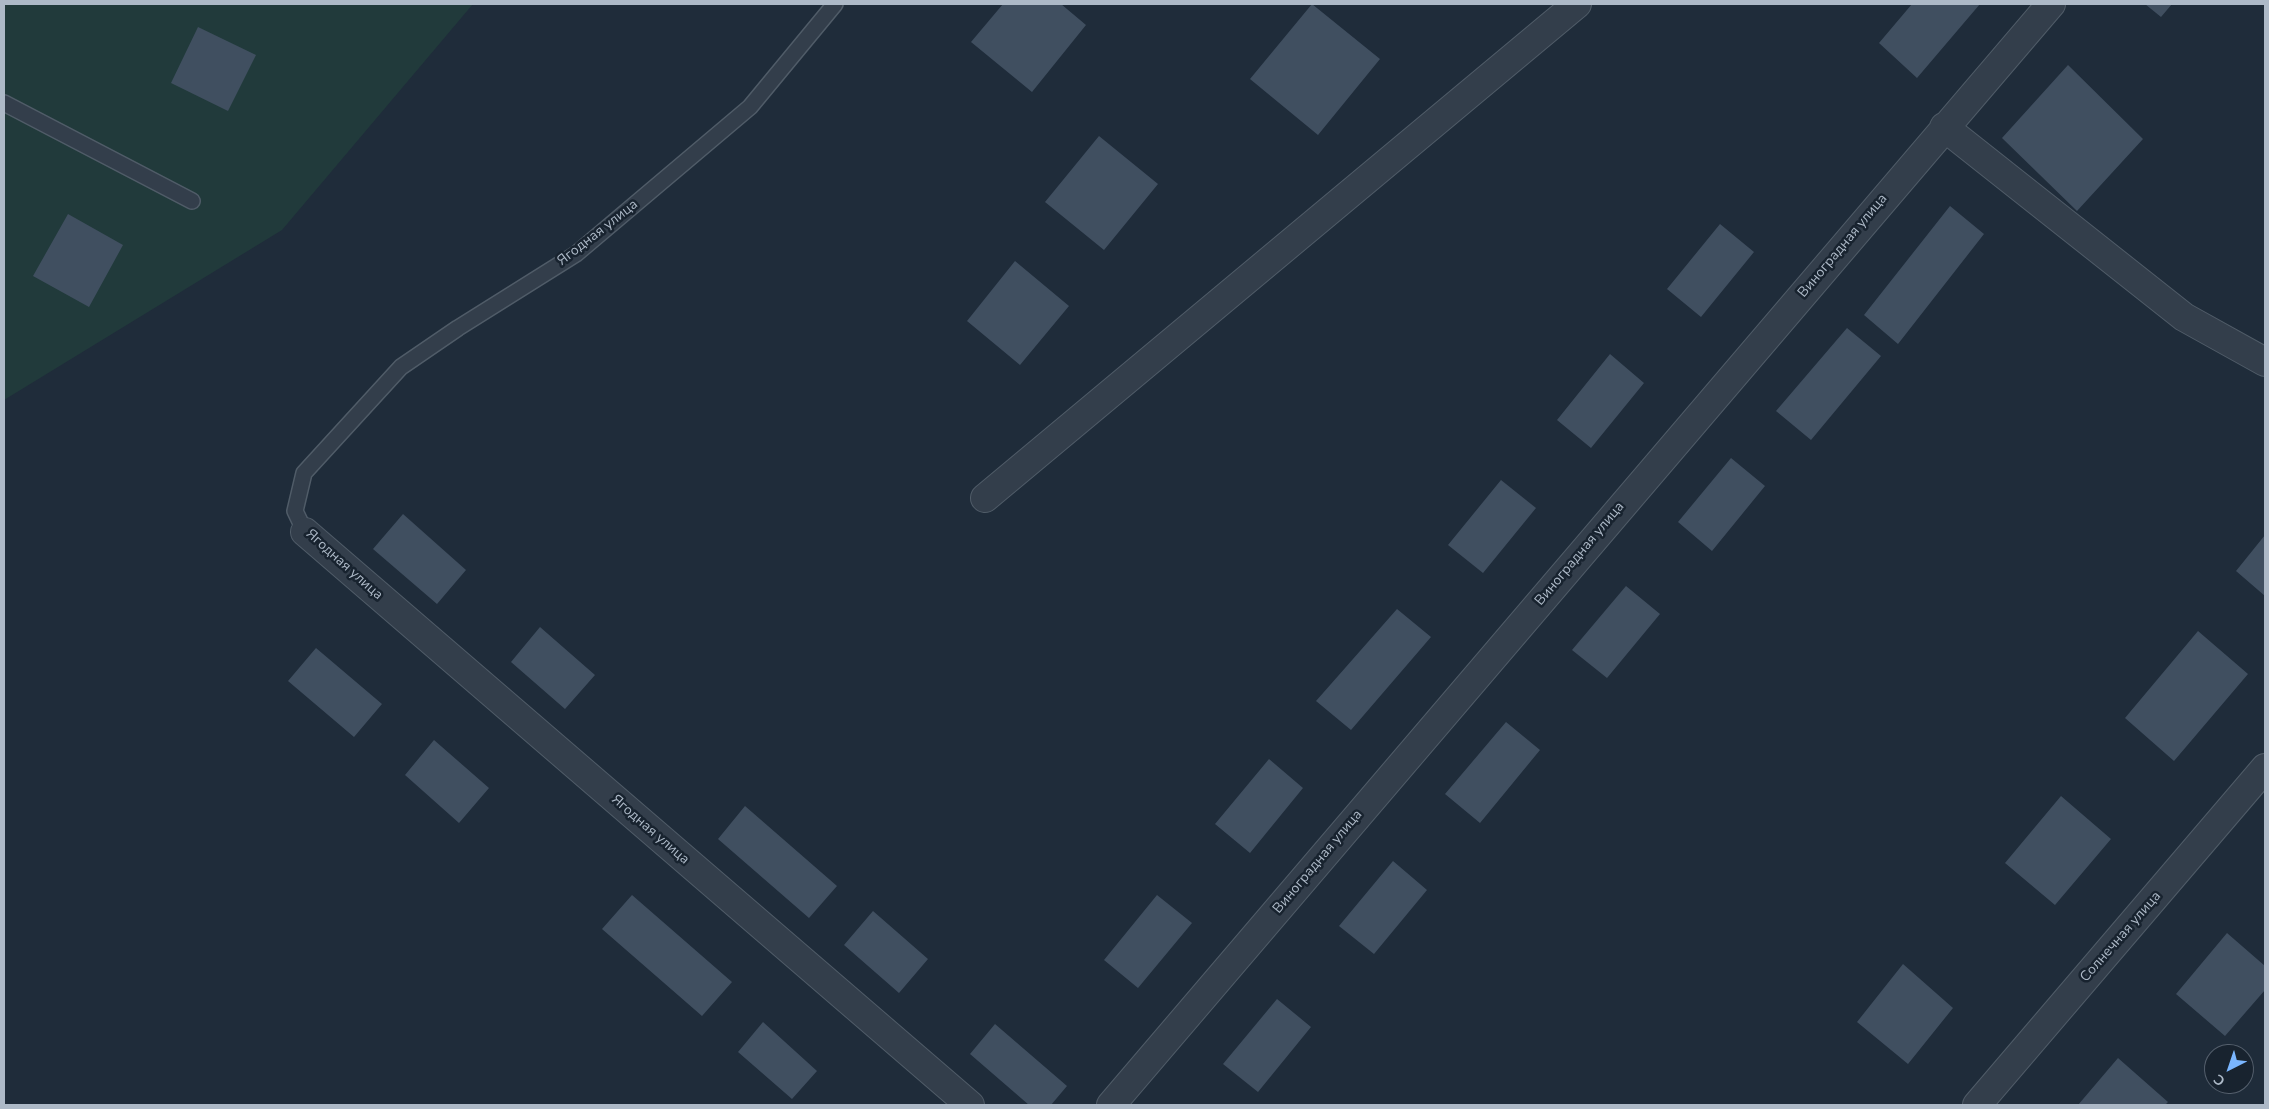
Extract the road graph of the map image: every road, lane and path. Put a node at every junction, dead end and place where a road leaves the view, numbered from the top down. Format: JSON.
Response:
{"nodes":[{"id":1,"x":835,"y":4,"type":"edge"},
{"id":2,"x":1577,"y":4,"type":"edge"},
{"id":3,"x":2051,"y":4,"type":"edge"},
{"id":4,"x":4,"y":103,"type":"edge"},
{"id":5,"x":1944,"y":127,"type":"junction"},
{"id":6,"x":192,"y":201,"type":"dead end"},
{"id":7,"x":2265,"y":362,"type":"edge"},
{"id":8,"x":985,"y":498,"type":"dead end"},
{"id":9,"x":305,"y":532,"type":"joint"},
{"id":10,"x":2265,"y":768,"type":"edge"},
{"id":11,"x":970,"y":1105,"type":"edge"},
{"id":12,"x":1111,"y":1105,"type":"edge"},
{"id":13,"x":1977,"y":1105,"type":"edge"}],
"edges":[{"from":1,"to":9,"type":"lane","name":"Ягодная улица"},
{"from":2,"to":8,"type":"street"},
{"from":3,"to":5,"type":"street","name":"Виноградная улица"},
{"from":4,"to":6,"type":"lane"},
{"from":5,"to":7,"type":"street"},
{"from":5,"to":12,"type":"street","name":"Виноградная улица"},
{"from":9,"to":11,"type":"street","name":"Ягодная улица"},
{"from":10,"to":13,"type":"street","name":"Солнечная улица"}]}
